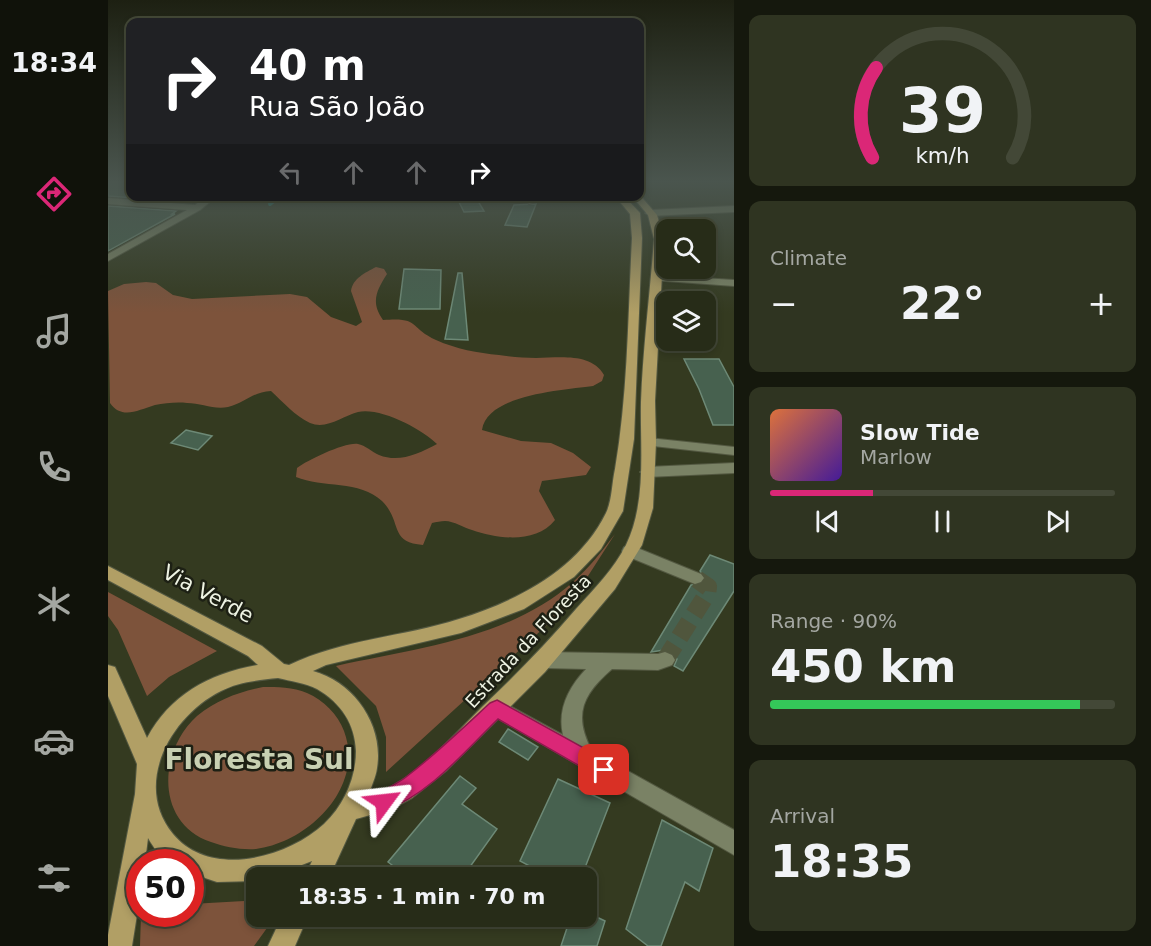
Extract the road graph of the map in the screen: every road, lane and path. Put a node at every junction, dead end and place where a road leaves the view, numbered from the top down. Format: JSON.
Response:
{"nodes":[{"id":1,"x":166,"y":225,"type":"edge"},
{"id":2,"x":636,"y":225,"type":"edge"},
{"id":3,"x":108,"y":258,"type":"edge"},
{"id":4,"x":656,"y":278,"type":"edge"},
{"id":5,"x":672,"y":279,"type":"edge"},
{"id":6,"x":734,"y":283,"type":"edge"},
{"id":7,"x":649,"y":442,"type":"junction"},
{"id":8,"x":734,"y":451,"type":"edge"},
{"id":9,"x":734,"y":468,"type":"edge"},
{"id":10,"x":647,"y":472,"type":"junction"},
{"id":11,"x":630,"y":551,"type":"junction"},
{"id":12,"x":108,"y":572,"type":"edge"},
{"id":13,"x":695,"y":578,"type":"dead end"},
{"id":14,"x":544,"y":660,"type":"junction"},
{"id":15,"x":665,"y":660,"type":"dead end"},
{"id":16,"x":607,"y":662,"type":"junction"},
{"id":17,"x":285,"y":671,"type":"junction"},
{"id":18,"x":108,"y":673,"type":"edge"},
{"id":19,"x":497,"y":708,"type":"junction"},
{"id":20,"x":585,"y":759,"type":"junction"},
{"id":21,"x":147,"y":763,"type":"junction"},
{"id":22,"x":144,"y":794,"type":"junction"},
{"id":23,"x":349,"y":815,"type":"junction"},
{"id":24,"x":734,"y":843,"type":"edge"},
{"id":25,"x":322,"y":867,"type":"edge"},
{"id":26,"x":290,"y":927,"type":"edge"},
{"id":27,"x":118,"y":946,"type":"edge"},
{"id":28,"x":281,"y":946,"type":"edge"}],
"edges":[{"from":1,"to":3,"type":"street"},
{"from":2,"to":17,"type":"main road","name":"Estrada da Floresta"},
{"from":4,"to":7,"type":"main road","name":"Estrada da Floresta"},
{"from":5,"to":6,"type":"street"},
{"from":7,"to":8,"type":"street"},
{"from":7,"to":10,"type":"main road","name":"Estrada da Floresta"},
{"from":9,"to":10,"type":"street"},
{"from":10,"to":11,"type":"main road","name":"Estrada da Floresta"},
{"from":11,"to":13,"type":"street"},
{"from":11,"to":14,"type":"main road","name":"Estrada da Floresta"},
{"from":12,"to":17,"type":"main road","name":"Via Verde"},
{"from":14,"to":16,"type":"street"},
{"from":14,"to":19,"type":"main road","name":"Estrada da Floresta"},
{"from":15,"to":16,"type":"street"},
{"from":16,"to":20,"type":"street"},
{"from":17,"to":21,"type":"main road"},
{"from":17,"to":23,"type":"main road"},
{"from":18,"to":21,"type":"main road"},
{"from":19,"to":20,"type":"street"},
{"from":19,"to":23,"type":"main road","name":"Estrada da Floresta"},
{"from":20,"to":24,"type":"street"},
{"from":21,"to":22,"type":"main road"},
{"from":22,"to":23,"type":"main road"},
{"from":22,"to":27,"type":"main road"},
{"from":23,"to":25,"type":"main road"},
{"from":26,"to":28,"type":"main road"}]}
